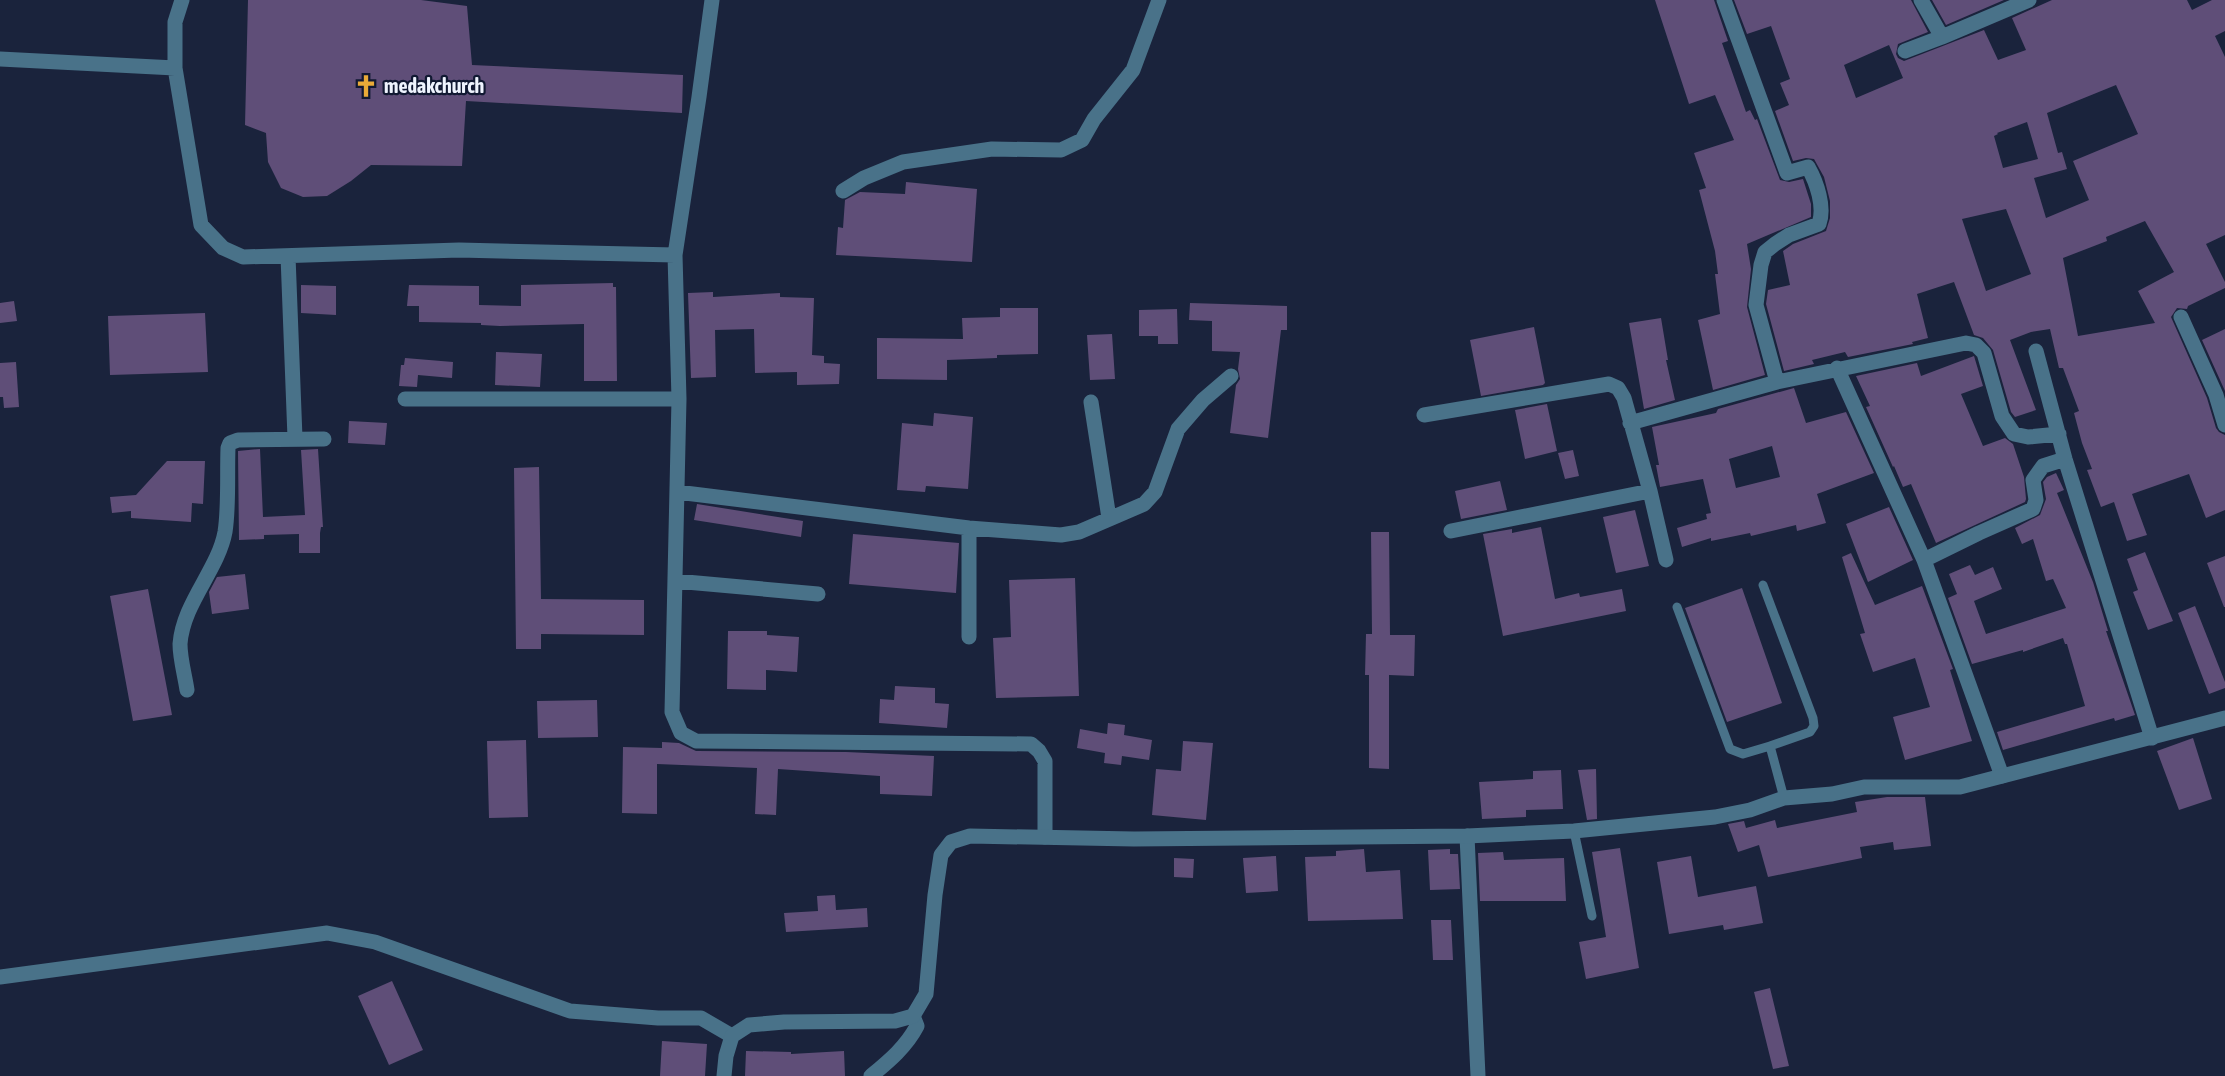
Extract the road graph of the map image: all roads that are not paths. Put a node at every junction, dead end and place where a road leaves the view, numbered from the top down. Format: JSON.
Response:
{"nodes":[{"id":1,"x":182,"y":0,"type":"edge"},
{"id":2,"x":712,"y":0,"type":"edge"},
{"id":3,"x":1159,"y":0,"type":"edge"},
{"id":4,"x":1724,"y":0,"type":"edge"},
{"id":5,"x":1921,"y":0,"type":"edge"},
{"id":6,"x":2030,"y":0,"type":"edge"},
{"id":7,"x":1942,"y":37,"type":"junction"},
{"id":8,"x":1905,"y":51,"type":"dead end"},
{"id":9,"x":0,"y":59,"type":"edge"},
{"id":10,"x":175,"y":68,"type":"junction"},
{"id":11,"x":843,"y":191,"type":"dead end"},
{"id":12,"x":675,"y":255,"type":"junction"},
{"id":13,"x":288,"y":256,"type":"junction"},
{"id":14,"x":2181,"y":317,"type":"dead end"},
{"id":15,"x":2036,"y":351,"type":"dead end"},
{"id":16,"x":1837,"y":368,"type":"junction"},
{"id":17,"x":1231,"y":376,"type":"dead end"},
{"id":18,"x":1777,"y":382,"type":"junction"},
{"id":19,"x":405,"y":399,"type":"dead end"},
{"id":20,"x":679,"y":399,"type":"junction"},
{"id":21,"x":1091,"y":402,"type":"dead end"},
{"id":22,"x":1424,"y":415,"type":"dead end"},
{"id":23,"x":1630,"y":423,"type":"junction"},
{"id":24,"x":2225,"y":425,"type":"edge"},
{"id":25,"x":2059,"y":434,"type":"junction"},
{"id":26,"x":295,"y":438,"type":"junction"},
{"id":27,"x":324,"y":439,"type":"dead end"},
{"id":28,"x":2065,"y":459,"type":"junction"},
{"id":29,"x":1650,"y":491,"type":"junction"},
{"id":30,"x":677,"y":492,"type":"junction"},
{"id":31,"x":1109,"y":518,"type":"junction"},
{"id":32,"x":969,"y":528,"type":"junction"},
{"id":33,"x":1452,"y":531,"type":"dead end"},
{"id":34,"x":1666,"y":560,"type":"dead end"},
{"id":35,"x":1924,"y":560,"type":"junction"},
{"id":36,"x":675,"y":581,"type":"junction"},
{"id":37,"x":1762,"y":585,"type":"dead end"},
{"id":38,"x":818,"y":594,"type":"dead end"},
{"id":39,"x":1677,"y":607,"type":"dead end"},
{"id":40,"x":969,"y":637,"type":"dead end"},
{"id":41,"x":187,"y":690,"type":"dead end"},
{"id":42,"x":2225,"y":718,"type":"edge"},
{"id":43,"x":2152,"y":738,"type":"junction"},
{"id":44,"x":1770,"y":746,"type":"junction"},
{"id":45,"x":2001,"y":776,"type":"junction"},
{"id":46,"x":1784,"y":798,"type":"junction"},
{"id":47,"x":1574,"y":831,"type":"junction"},
{"id":48,"x":1467,"y":836,"type":"junction"},
{"id":49,"x":1045,"y":837,"type":"junction"},
{"id":50,"x":1592,"y":916,"type":"dead end"},
{"id":51,"x":0,"y":977,"type":"edge"},
{"id":52,"x":913,"y":1016,"type":"junction"},
{"id":53,"x":732,"y":1036,"type":"junction"},
{"id":54,"x":724,"y":1076,"type":"edge"},
{"id":55,"x":871,"y":1076,"type":"edge"},
{"id":56,"x":1478,"y":1076,"type":"edge"}],
"edges":[{"from":1,"to":10,"type":"street"},
{"from":2,"to":12,"type":"street"},
{"from":3,"to":11,"type":"street"},
{"from":4,"to":18,"type":"street"},
{"from":5,"to":7,"type":"street"},
{"from":6,"to":7,"type":"street"},
{"from":7,"to":8,"type":"street"},
{"from":9,"to":10,"type":"street"},
{"from":10,"to":13,"type":"street"},
{"from":12,"to":13,"type":"street"},
{"from":12,"to":20,"type":"street"},
{"from":13,"to":26,"type":"street"},
{"from":14,"to":24,"type":"street"},
{"from":15,"to":25,"type":"street"},
{"from":16,"to":18,"type":"street"},
{"from":16,"to":25,"type":"street"},
{"from":16,"to":35,"type":"street"},
{"from":17,"to":31,"type":"street"},
{"from":18,"to":23,"type":"street"},
{"from":19,"to":20,"type":"street"},
{"from":20,"to":30,"type":"street"},
{"from":21,"to":31,"type":"street"},
{"from":22,"to":23,"type":"street"},
{"from":23,"to":29,"type":"street"},
{"from":25,"to":28,"type":"street"},
{"from":26,"to":27,"type":"street"},
{"from":26,"to":41,"type":"street"},
{"from":28,"to":35,"type":"street"},
{"from":28,"to":43,"type":"street"},
{"from":29,"to":33,"type":"street"},
{"from":29,"to":34,"type":"street"},
{"from":30,"to":32,"type":"street"},
{"from":30,"to":36,"type":"street"},
{"from":31,"to":32,"type":"street"},
{"from":32,"to":40,"type":"street"},
{"from":35,"to":45,"type":"street"},
{"from":36,"to":38,"type":"street"},
{"from":36,"to":49,"type":"street"},
{"from":37,"to":44,"type":"lane"},
{"from":39,"to":44,"type":"lane"},
{"from":42,"to":43,"type":"street"},
{"from":43,"to":45,"type":"street"},
{"from":44,"to":46,"type":"lane"},
{"from":45,"to":46,"type":"street"},
{"from":46,"to":47,"type":"street"},
{"from":47,"to":48,"type":"street"},
{"from":47,"to":50,"type":"lane"},
{"from":48,"to":49,"type":"street"},
{"from":48,"to":56,"type":"street"},
{"from":49,"to":52,"type":"street"},
{"from":51,"to":53,"type":"street"},
{"from":52,"to":53,"type":"street"},
{"from":52,"to":55,"type":"street"},
{"from":53,"to":54,"type":"street"}]}
